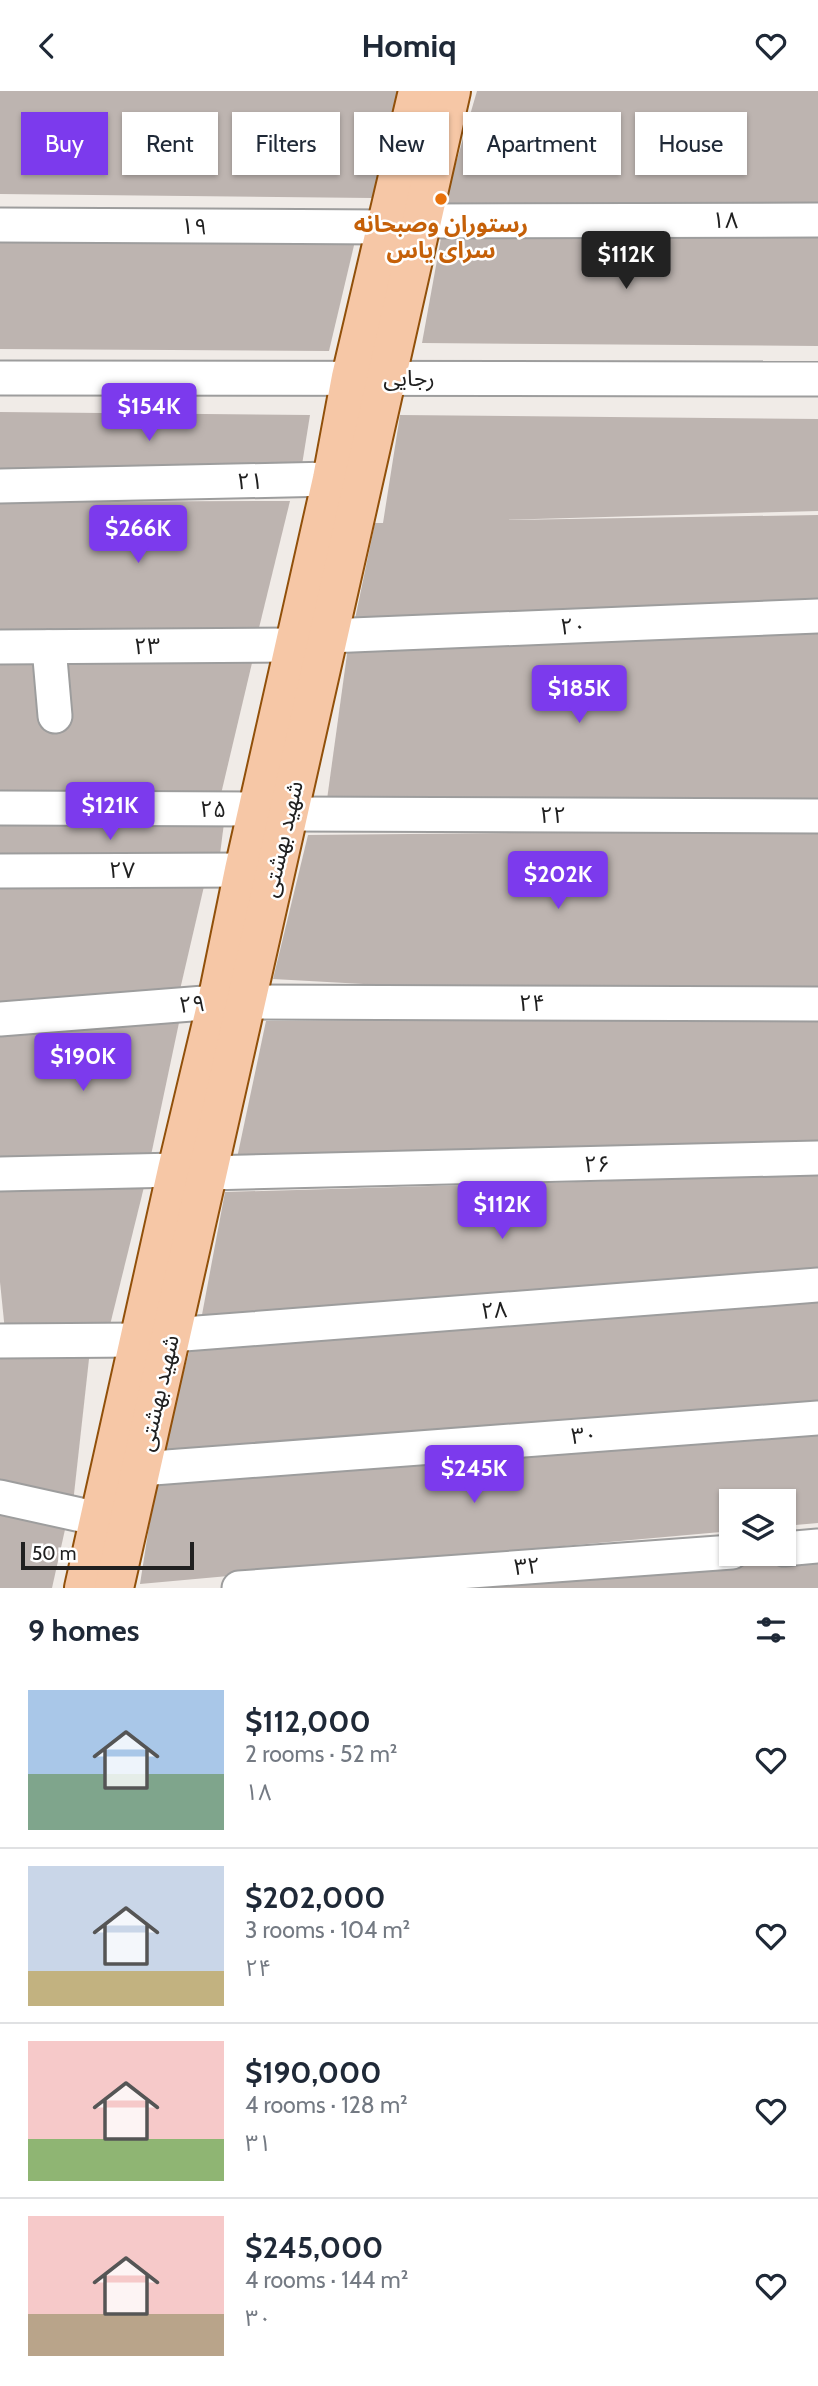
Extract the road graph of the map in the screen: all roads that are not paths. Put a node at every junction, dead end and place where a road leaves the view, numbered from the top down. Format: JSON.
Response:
{"nodes":[{"id":1,"x":418,"y":91,"type":"edge"},
{"id":2,"x":451,"y":91,"type":"edge"},
{"id":3,"x":818,"y":220,"type":"edge"},
{"id":4,"x":405,"y":224,"type":"junction"},
{"id":5,"x":0,"y":225,"type":"edge"},
{"id":6,"x":369,"y":377,"type":"junction"},
{"id":7,"x":0,"y":379,"type":"edge"},
{"id":8,"x":818,"y":379,"type":"edge"},
{"id":9,"x":332,"y":479,"type":"junction"},
{"id":10,"x":0,"y":486,"type":"edge"},
{"id":11,"x":818,"y":617,"type":"edge"},
{"id":12,"x":311,"y":640,"type":"junction"},
{"id":13,"x":0,"y":647,"type":"edge"},
{"id":14,"x":49,"y":647,"type":"junction"},
{"id":15,"x":55,"y":716,"type":"dead end"},
{"id":16,"x":0,"y":808,"type":"edge"},
{"id":17,"x":273,"y":811,"type":"junction"},
{"id":18,"x":818,"y":816,"type":"edge"},
{"id":19,"x":244,"y":870,"type":"junction"},
{"id":20,"x":0,"y":871,"type":"edge"},
{"id":21,"x":231,"y":1002,"type":"junction"},
{"id":22,"x":818,"y":1004,"type":"edge"},
{"id":23,"x":0,"y":1019,"type":"edge"},
{"id":24,"x":818,"y":1158,"type":"edge"},
{"id":25,"x":192,"y":1171,"type":"junction"},
{"id":26,"x":0,"y":1174,"type":"edge"},
{"id":27,"x":818,"y":1285,"type":"edge"},
{"id":28,"x":155,"y":1337,"type":"junction"},
{"id":29,"x":0,"y":1341,"type":"edge"},
{"id":30,"x":818,"y":1418,"type":"edge"},
{"id":31,"x":140,"y":1469,"type":"junction"},
{"id":32,"x":0,"y":1497,"type":"edge"},
{"id":33,"x":99,"y":1518,"type":"junction"},
{"id":34,"x":818,"y":1546,"type":"edge"},
{"id":35,"x":796,"y":1548,"type":"edge"},
{"id":36,"x":719,"y":1553,"type":"edge"},
{"id":37,"x":327,"y":1584,"type":"edge"},
{"id":38,"x":83,"y":1588,"type":"edge"},
{"id":39,"x":114,"y":1588,"type":"edge"},
{"id":40,"x":239,"y":1588,"type":"edge"}],
"edges":[{"from":1,"to":4,"type":"main road","name":"شهید بهشتی"},
{"from":2,"to":4,"type":"main road","name":"شهید بهشتی"},
{"from":3,"to":4,"type":"street","name":"۱۸"},
{"from":4,"to":5,"type":"street","name":"۱۹"},
{"from":4,"to":6,"type":"main road","name":"شهید بهشتی"},
{"from":6,"to":7,"type":"street","name":"رجایی"},
{"from":6,"to":8,"type":"street","name":"رجایی"},
{"from":6,"to":9,"type":"main road","name":"شهید بهشتی"},
{"from":6,"to":12,"type":"main road","name":"شهید بهشتی"},
{"from":9,"to":10,"type":"street","name":"۲۱"},
{"from":9,"to":12,"type":"main road","name":"شهید بهشتی"},
{"from":11,"to":12,"type":"street","name":"۲۰"},
{"from":12,"to":14,"type":"street","name":"۲۳"},
{"from":12,"to":17,"type":"main road","name":"شهید بهشتی"},
{"from":13,"to":14,"type":"street","name":"۲۳"},
{"from":14,"to":15,"type":"street"},
{"from":16,"to":17,"type":"street","name":"۲۵"},
{"from":17,"to":18,"type":"street","name":"۲۲"},
{"from":17,"to":19,"type":"main road","name":"شهید بهشتی"},
{"from":17,"to":21,"type":"main road","name":"شهید بهشتی"},
{"from":19,"to":20,"type":"street","name":"۲۷"},
{"from":19,"to":21,"type":"main road","name":"شهید بهشتی"},
{"from":21,"to":22,"type":"street","name":"۲۴"},
{"from":21,"to":23,"type":"street","name":"۲۹"},
{"from":21,"to":25,"type":"main road","name":"شهید بهشتی"},
{"from":24,"to":25,"type":"street","name":"۲۶"},
{"from":25,"to":26,"type":"street","name":"۲۶"},
{"from":25,"to":28,"type":"main road","name":"شهید بهشتی"},
{"from":27,"to":28,"type":"street","name":"۲۸"},
{"from":28,"to":29,"type":"street","name":"۲۸"},
{"from":28,"to":31,"type":"main road","name":"شهید بهشتی"},
{"from":28,"to":33,"type":"main road","name":"شهید بهشتی"},
{"from":30,"to":31,"type":"street","name":"۳۰"},
{"from":31,"to":39,"type":"main road","name":"شهید بهشتی"},
{"from":32,"to":33,"type":"street"},
{"from":33,"to":38,"type":"main road","name":"شهید بهشتی"},
{"from":34,"to":35,"type":"street"},
{"from":36,"to":37,"type":"street","name":"۳۲"},
{"from":37,"to":40,"type":"street","name":"۳۲"}]}
